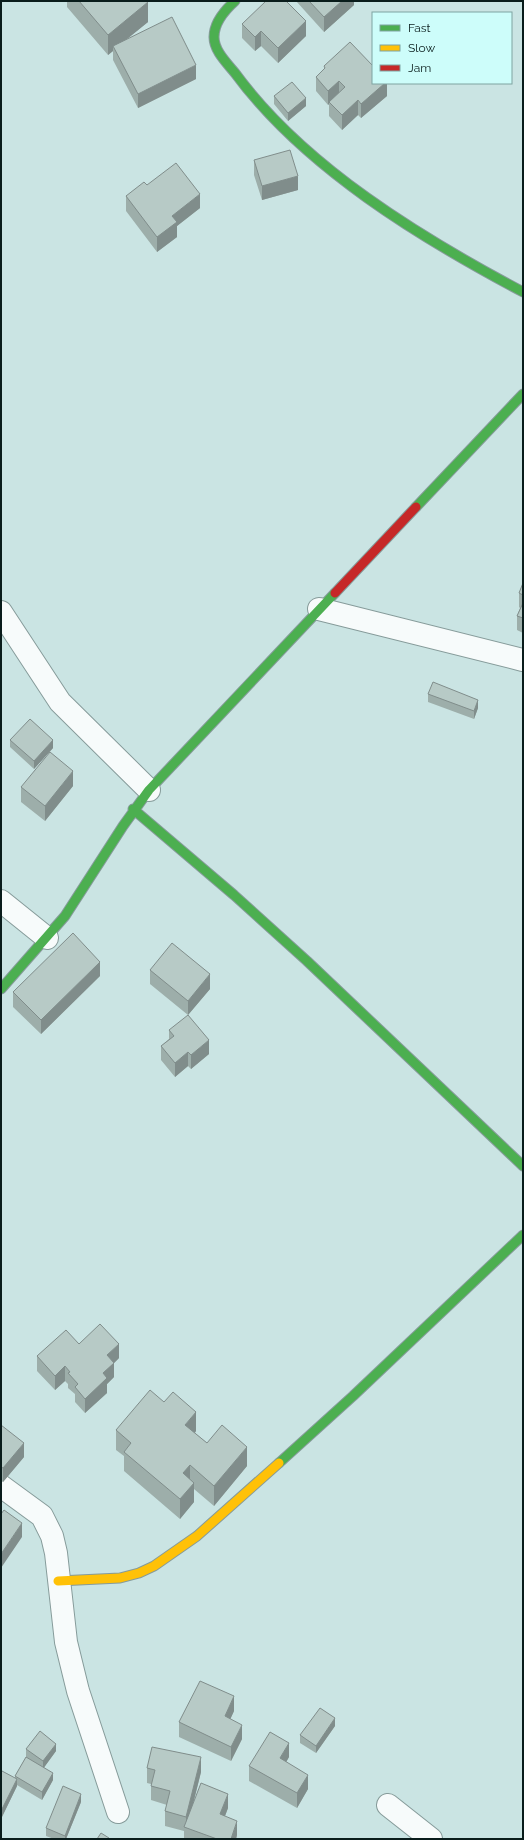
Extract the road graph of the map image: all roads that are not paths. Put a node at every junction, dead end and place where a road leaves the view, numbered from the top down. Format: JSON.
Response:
{"nodes":[{"id":1,"x":235,"y":1,"type":"edge"},
{"id":2,"x":523,"y":292,"type":"edge"},
{"id":3,"x":523,"y":394,"type":"edge"},
{"id":4,"x":319,"y":608,"type":"junction"},
{"id":5,"x":1,"y":612,"type":"edge"},
{"id":6,"x":523,"y":660,"type":"edge"},
{"id":7,"x":149,"y":790,"type":"junction"},
{"id":8,"x":133,"y":809,"type":"junction"},
{"id":9,"x":1,"y":901,"type":"edge"},
{"id":10,"x":48,"y":938,"type":"junction"},
{"id":11,"x":1,"y":989,"type":"edge"},
{"id":12,"x":523,"y":1166,"type":"edge"},
{"id":13,"x":523,"y":1235,"type":"edge"},
{"id":14,"x":1,"y":1486,"type":"edge"},
{"id":15,"x":58,"y":1581,"type":"junction"},
{"id":16,"x":388,"y":1805,"type":"dead end"},
{"id":17,"x":118,"y":1812,"type":"dead end"},
{"id":18,"x":430,"y":1839,"type":"edge"}],
"edges":[{"from":1,"to":2,"type":"street"},
{"from":3,"to":4,"type":"street"},
{"from":4,"to":6,"type":"street"},
{"from":4,"to":7,"type":"street"},
{"from":5,"to":7,"type":"street"},
{"from":7,"to":8,"type":"street"},
{"from":8,"to":10,"type":"street"},
{"from":8,"to":12,"type":"street"},
{"from":9,"to":10,"type":"street"},
{"from":10,"to":11,"type":"street"},
{"from":13,"to":15,"type":"street"},
{"from":14,"to":15,"type":"street"},
{"from":15,"to":17,"type":"street"},
{"from":16,"to":18,"type":"street"}]}
